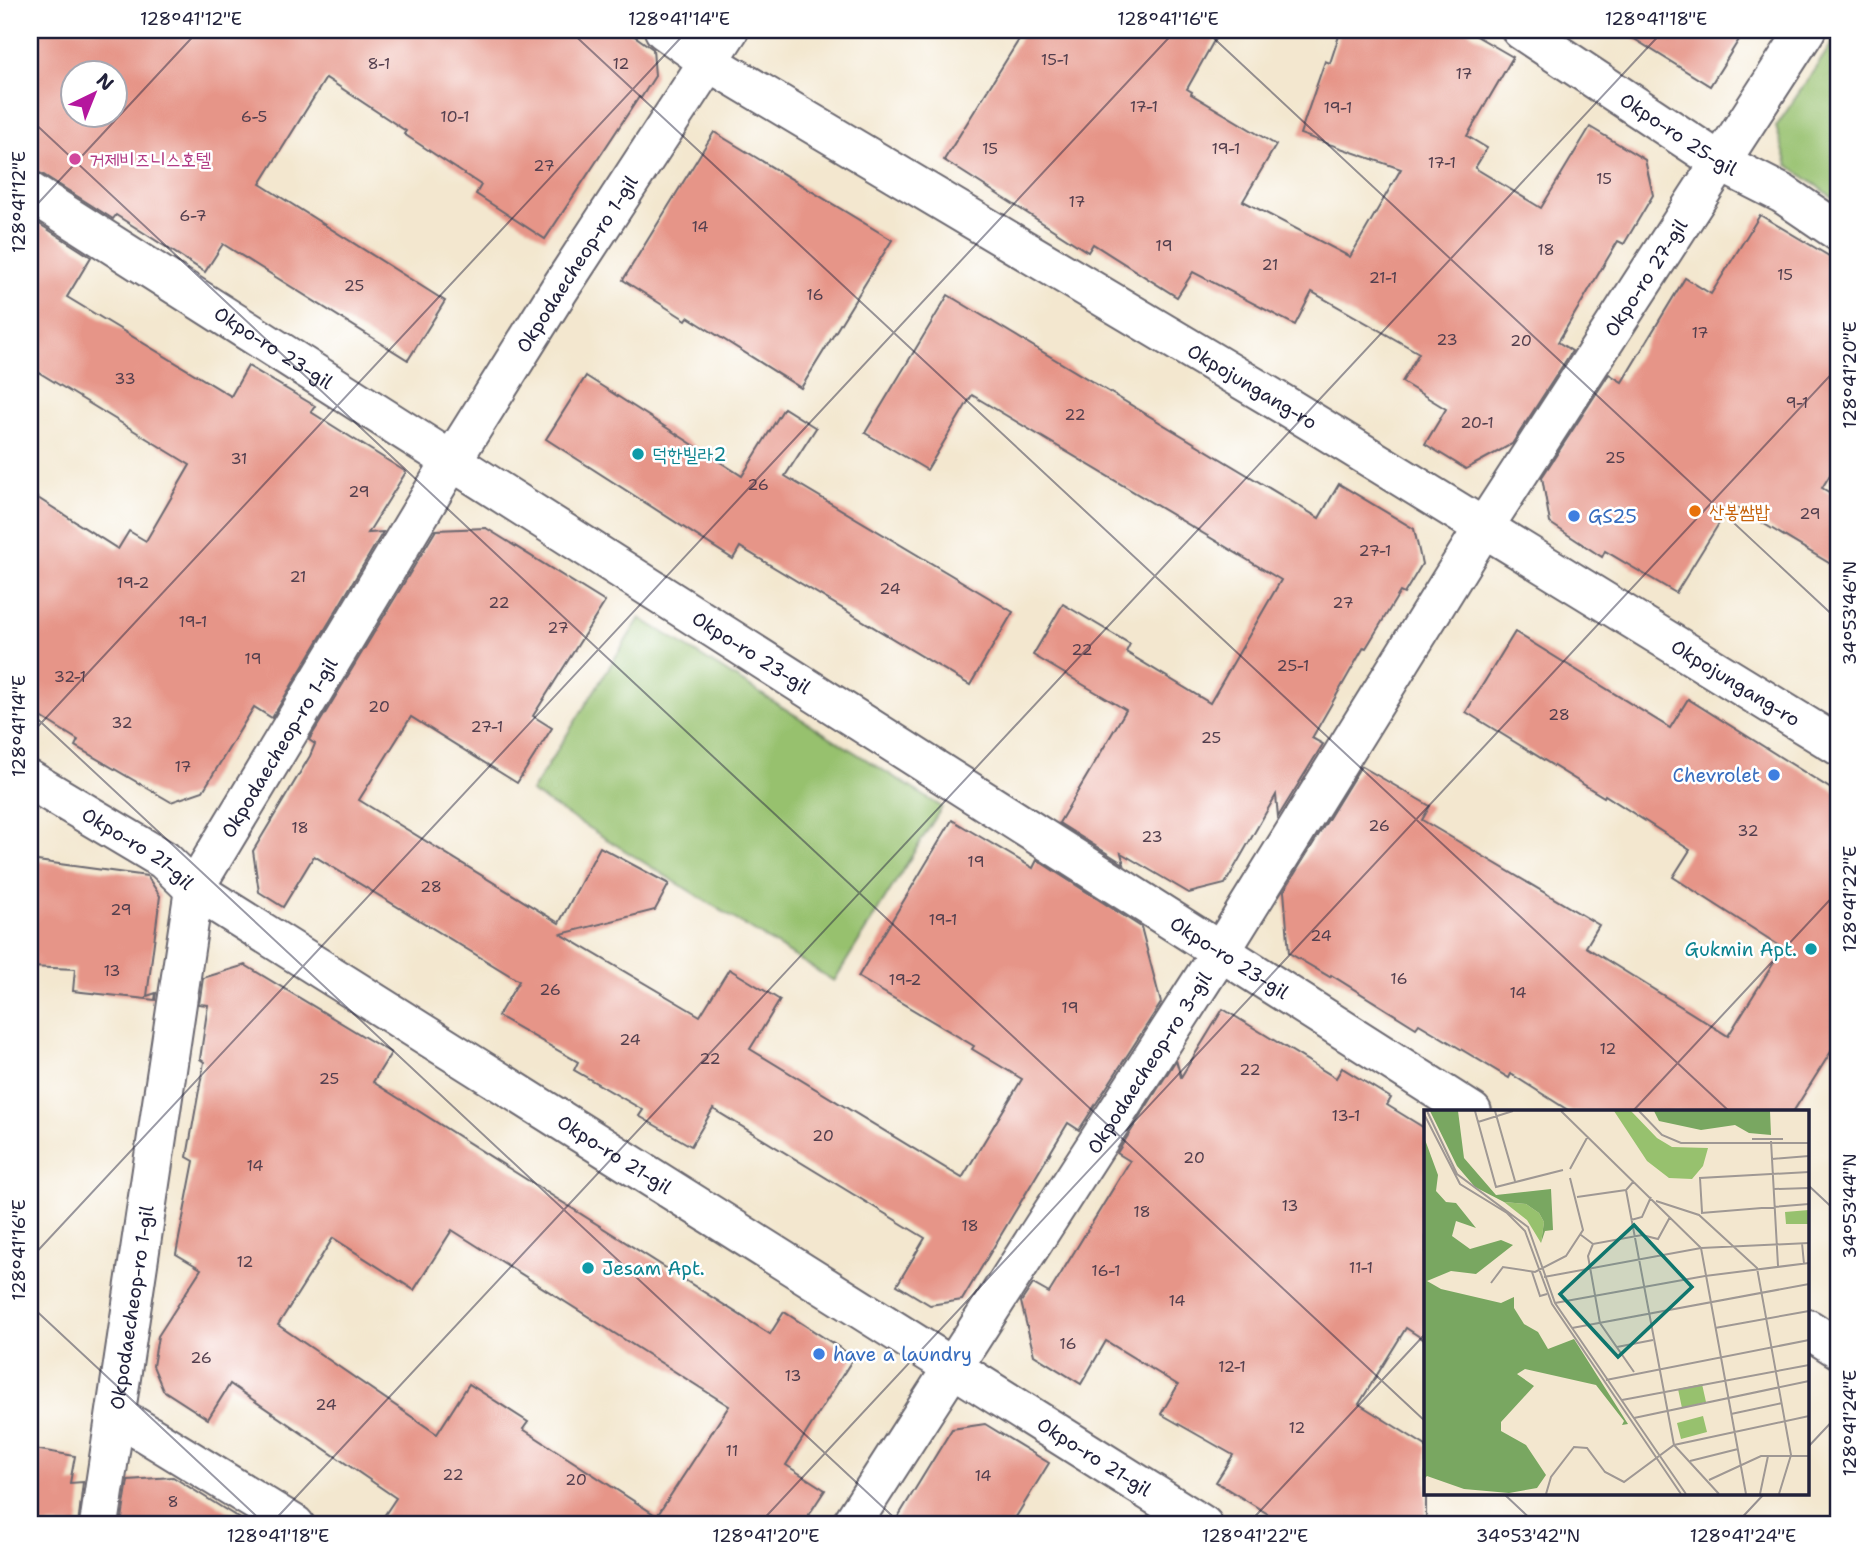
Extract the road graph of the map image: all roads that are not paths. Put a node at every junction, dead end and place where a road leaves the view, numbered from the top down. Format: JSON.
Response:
{"nodes":[{"id":1,"x":664,"y":30,"type":"edge"},
{"id":2,"x":729,"y":30,"type":"edge"},
{"id":3,"x":1521,"y":30,"type":"edge"},
{"id":4,"x":1806,"y":30,"type":"edge"},
{"id":5,"x":709,"y":62,"type":"junction"},
{"id":6,"x":1720,"y":162,"type":"junction"},
{"id":7,"x":30,"y":192,"type":"edge"},
{"id":8,"x":1839,"y":232,"type":"edge"},
{"id":9,"x":451,"y":462,"type":"junction"},
{"id":10,"x":1484,"y":527,"type":"junction"},
{"id":11,"x":1839,"y":746,"type":"edge"},
{"id":12,"x":30,"y":780,"type":"edge"},
{"id":13,"x":194,"y":890,"type":"junction"},
{"id":14,"x":1221,"y":951,"type":"junction"},
{"id":15,"x":1469,"y":1110,"type":"edge"},
{"id":16,"x":1810,"y":1330,"type":"edge"},
{"id":17,"x":1839,"y":1349,"type":"edge"},
{"id":18,"x":952,"y":1368,"type":"junction"},
{"id":19,"x":116,"y":1415,"type":"junction"},
{"id":20,"x":99,"y":1525,"type":"edge"},
{"id":21,"x":295,"y":1525,"type":"edge"},
{"id":22,"x":851,"y":1525,"type":"edge"},
{"id":23,"x":1203,"y":1525,"type":"edge"}],
"edges":[{"from":1,"to":5,"type":"street","name":"Okpojungang-ro"},
{"from":2,"to":5,"type":"street","name":"Okpodaecheop-ro 1-gil"},
{"from":3,"to":6,"type":"street","name":"Okpo-ro 25-gil"},
{"from":4,"to":6,"type":"street","name":"Okpo-ro 27-gil"},
{"from":5,"to":9,"type":"street","name":"Okpodaecheop-ro 1-gil"},
{"from":5,"to":10,"type":"street","name":"Okpojungang-ro"},
{"from":6,"to":8,"type":"street","name":"Okpo-ro 25-gil"},
{"from":6,"to":10,"type":"street","name":"Okpo-ro 27-gil"},
{"from":7,"to":9,"type":"street","name":"Okpo-ro 23-gil"},
{"from":9,"to":13,"type":"street","name":"Okpodaecheop-ro 1-gil"},
{"from":9,"to":14,"type":"street","name":"Okpo-ro 23-gil"},
{"from":10,"to":11,"type":"street","name":"Okpojungang-ro"},
{"from":10,"to":14,"type":"street","name":"Okpodaecheop-ro 3-gil"},
{"from":12,"to":13,"type":"street","name":"Okpo-ro 21-gil"},
{"from":13,"to":18,"type":"street","name":"Okpo-ro 21-gil"},
{"from":13,"to":19,"type":"street","name":"Okpodaecheop-ro 1-gil"},
{"from":14,"to":15,"type":"street","name":"Okpo-ro 23-gil"},
{"from":14,"to":18,"type":"street","name":"Okpodaecheop-ro 3-gil"},
{"from":16,"to":17,"type":"street"},
{"from":18,"to":22,"type":"street","name":"Okpodaecheop-ro 3-gil"},
{"from":18,"to":23,"type":"street","name":"Okpo-ro 21-gil"},
{"from":19,"to":20,"type":"street","name":"Okpodaecheop-ro 1-gil"},
{"from":19,"to":21,"type":"street"}]}
